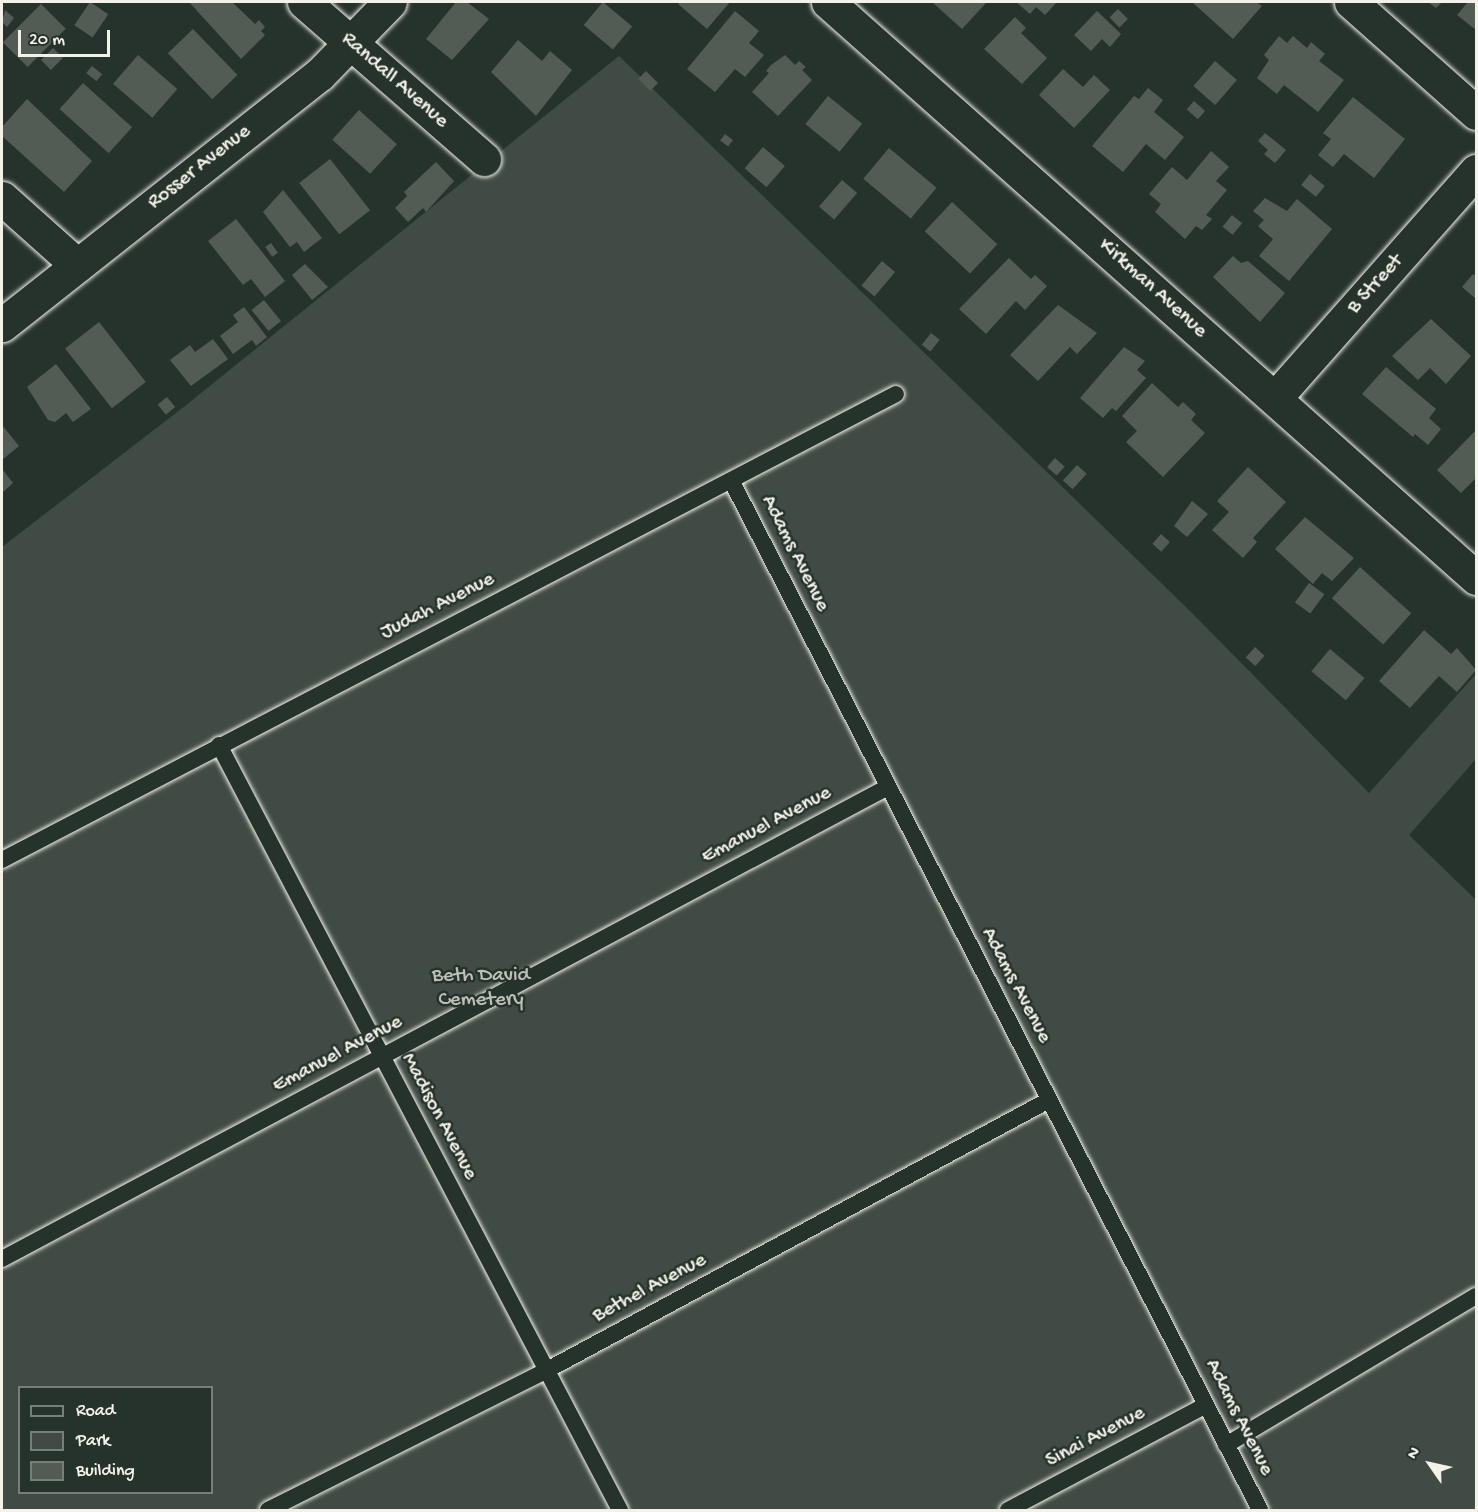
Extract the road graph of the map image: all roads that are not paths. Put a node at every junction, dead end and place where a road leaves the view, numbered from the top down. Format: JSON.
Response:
{"nodes":[{"id":1,"x":304,"y":2,"type":"edge"},
{"id":2,"x":390,"y":2,"type":"edge"},
{"id":3,"x":828,"y":2,"type":"edge"},
{"id":4,"x":1351,"y":2,"type":"edge"},
{"id":5,"x":352,"y":44,"type":"junction"},
{"id":6,"x":1476,"y":113,"type":"edge"},
{"id":7,"x":484,"y":159,"type":"dead end"},
{"id":8,"x":1476,"y":171,"type":"edge"},
{"id":9,"x":2,"y":198,"type":"edge"},
{"id":10,"x":77,"y":265,"type":"junction"},
{"id":11,"x":2,"y":325,"type":"edge"},
{"id":12,"x":896,"y":394,"type":"dead end"},
{"id":13,"x":1275,"y":398,"type":"junction"},
{"id":14,"x":732,"y":482,"type":"junction"},
{"id":15,"x":1476,"y":578,"type":"edge"},
{"id":16,"x":219,"y":745,"type":"junction"},
{"id":17,"x":886,"y":788,"type":"junction"},
{"id":18,"x":2,"y":860,"type":"edge"},
{"id":19,"x":381,"y":1058,"type":"junction"},
{"id":20,"x":1049,"y":1100,"type":"junction"},
{"id":21,"x":2,"y":1259,"type":"edge"},
{"id":22,"x":1476,"y":1296,"type":"edge"},
{"id":23,"x":549,"y":1369,"type":"junction"},
{"id":24,"x":1206,"y":1405,"type":"junction"},
{"id":25,"x":1227,"y":1445,"type":"junction"},
{"id":26,"x":268,"y":1510,"type":"edge"},
{"id":27,"x":620,"y":1510,"type":"edge"},
{"id":28,"x":1008,"y":1510,"type":"edge"},
{"id":29,"x":1260,"y":1510,"type":"edge"}],
"edges":[{"from":1,"to":5,"type":"street","name":"Randall Avenue"},
{"from":2,"to":5,"type":"street","name":"Rosser Avenue"},
{"from":3,"to":13,"type":"street","name":"Kirkman Avenue"},
{"from":4,"to":6,"type":"street"},
{"from":5,"to":7,"type":"street","name":"Randall Avenue"},
{"from":5,"to":10,"type":"street","name":"Rosser Avenue"},
{"from":8,"to":13,"type":"street","name":"B Street"},
{"from":9,"to":10,"type":"street"},
{"from":10,"to":11,"type":"street","name":"Rosser Avenue"},
{"from":12,"to":14,"type":"lane","name":"Judah Avenue"},
{"from":13,"to":15,"type":"street","name":"Kirkman Avenue"},
{"from":14,"to":16,"type":"lane","name":"Judah Avenue"},
{"from":14,"to":17,"type":"lane","name":"Adams Avenue"},
{"from":16,"to":18,"type":"lane","name":"Judah Avenue"},
{"from":16,"to":19,"type":"lane","name":"Madison Avenue"},
{"from":17,"to":19,"type":"lane","name":"Emanuel Avenue"},
{"from":17,"to":20,"type":"lane","name":"Adams Avenue"},
{"from":19,"to":21,"type":"lane","name":"Emanuel Avenue"},
{"from":19,"to":23,"type":"lane","name":"Madison Avenue"},
{"from":20,"to":23,"type":"lane","name":"Bethel Avenue"},
{"from":20,"to":24,"type":"lane","name":"Adams Avenue"},
{"from":22,"to":25,"type":"lane"},
{"from":23,"to":26,"type":"lane","name":"Bethel Avenue"},
{"from":23,"to":27,"type":"lane","name":"Madison Avenue"},
{"from":24,"to":25,"type":"lane","name":"Adams Avenue"},
{"from":24,"to":28,"type":"lane","name":"Sinai Avenue"},
{"from":25,"to":29,"type":"lane","name":"Adams Avenue"}]}
